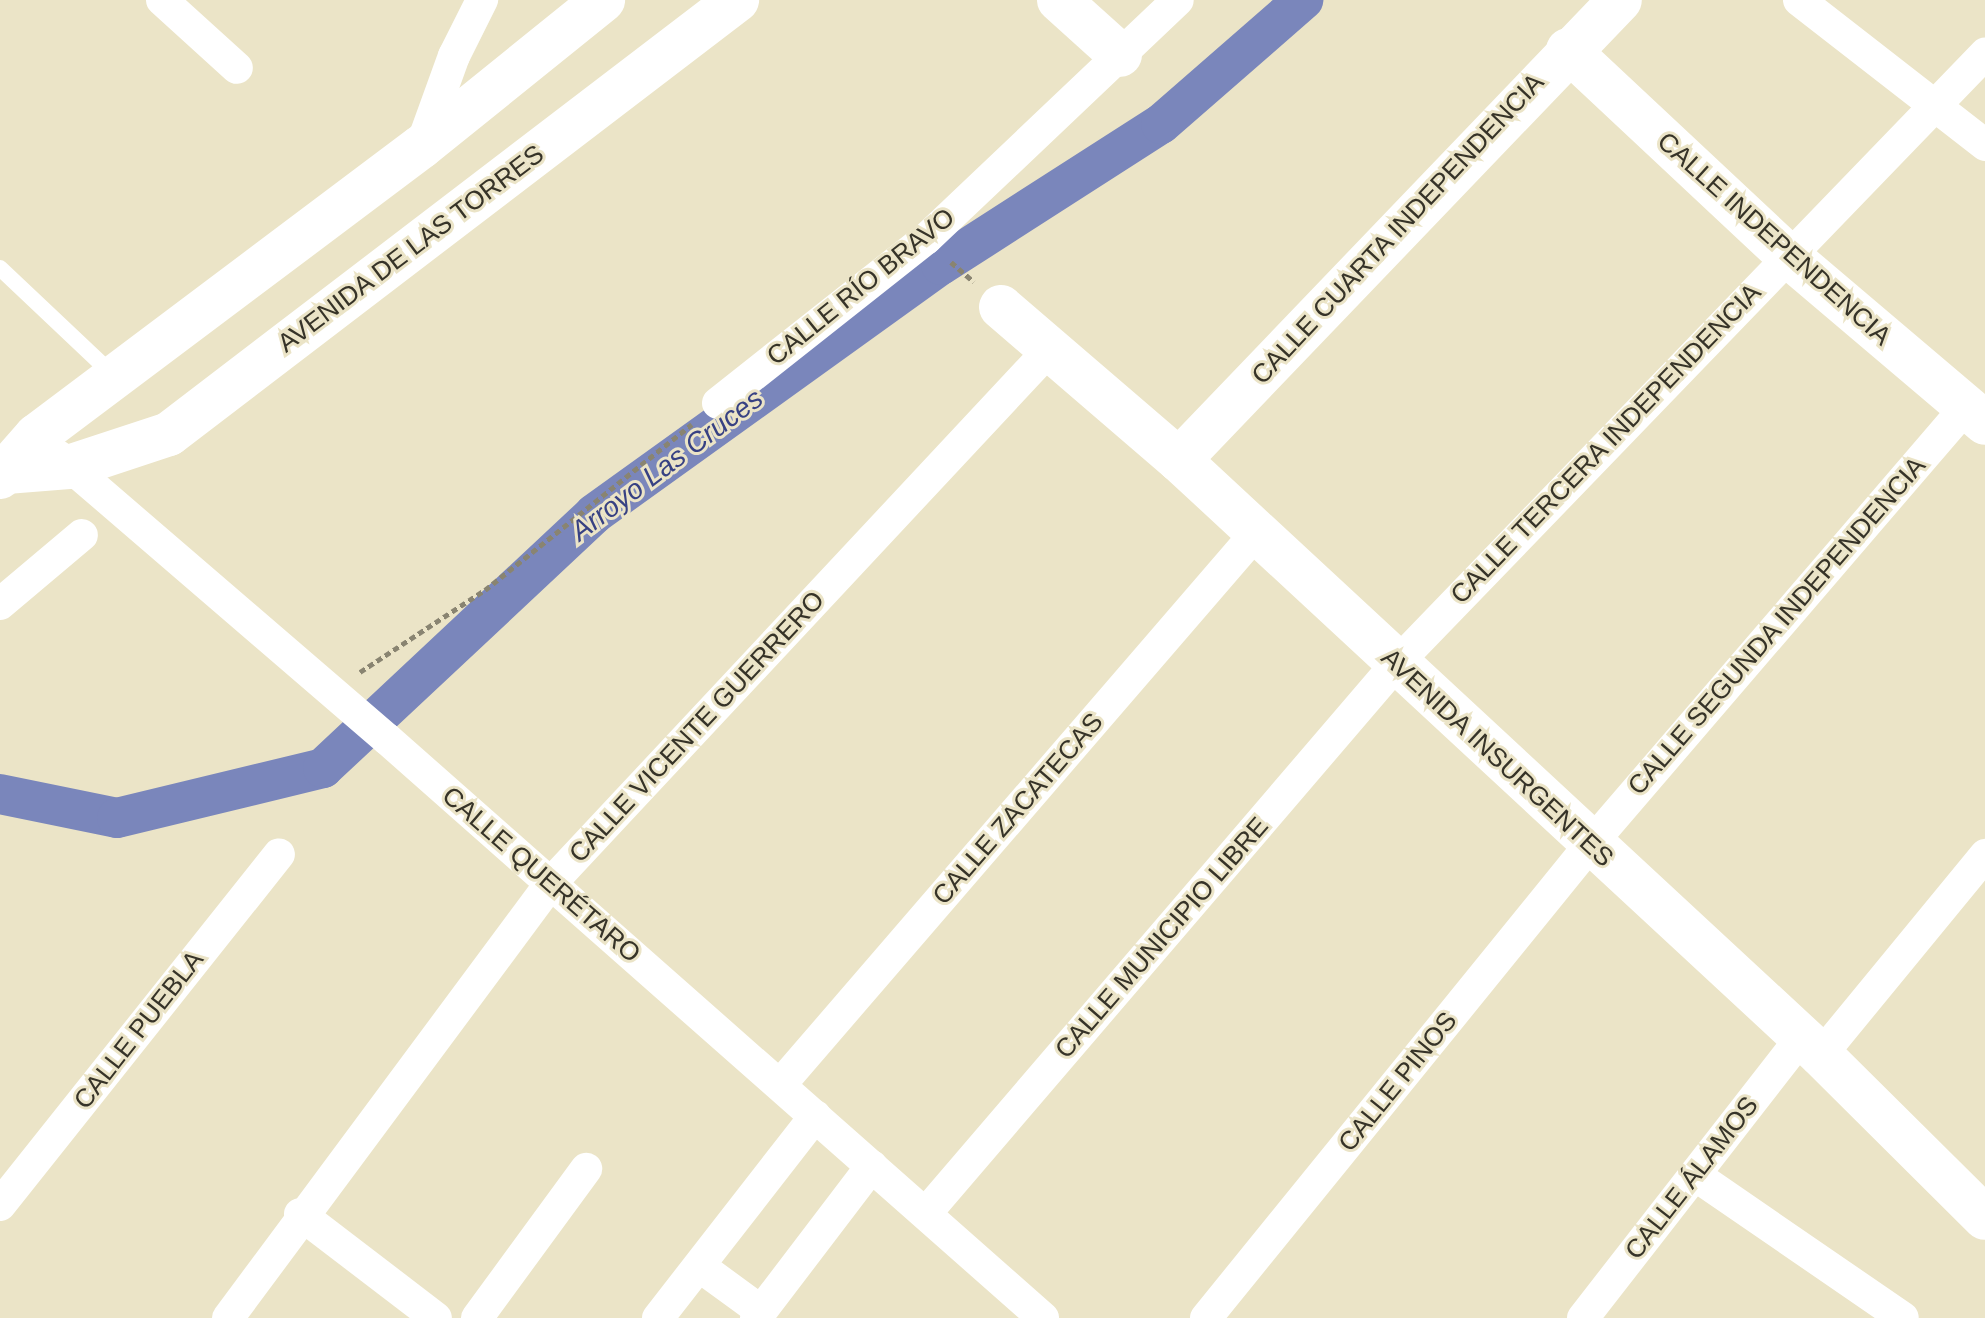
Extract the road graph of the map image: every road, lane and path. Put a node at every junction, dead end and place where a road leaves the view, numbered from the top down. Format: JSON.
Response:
{"nodes":[{"id":1,"x":162,"y":0,"type":"edge"},
{"id":2,"x":482,"y":0,"type":"edge"},
{"id":3,"x":603,"y":0,"type":"edge"},
{"id":4,"x":737,"y":0,"type":"edge"},
{"id":5,"x":1059,"y":0,"type":"edge"},
{"id":6,"x":1178,"y":0,"type":"edge"},
{"id":7,"x":1620,"y":0,"type":"edge"},
{"id":8,"x":1799,"y":0,"type":"edge"},
{"id":9,"x":1568,"y":50,"type":"junction"},
{"id":10,"x":1985,"y":54,"type":"edge"},
{"id":11,"x":1120,"y":55,"type":"junction"},
{"id":12,"x":237,"y":68,"type":"dead end"},
{"id":13,"x":1935,"y":105,"type":"junction"},
{"id":14,"x":1985,"y":145,"type":"edge"},
{"id":15,"x":421,"y":147,"type":"junction"},
{"id":16,"x":1786,"y":254,"type":"junction"},
{"id":17,"x":0,"y":268,"type":"edge"},
{"id":18,"x":1001,"y":307,"type":"dead end"},
{"id":19,"x":1049,"y":350,"type":"junction"},
{"id":20,"x":117,"y":378,"type":"junction"},
{"id":21,"x":718,"y":403,"type":"joint"},
{"id":22,"x":1975,"y":415,"type":"edge"},
{"id":23,"x":36,"y":436,"type":"junction"},
{"id":24,"x":1179,"y":460,"type":"junction"},
{"id":25,"x":69,"y":467,"type":"junction"},
{"id":26,"x":3,"y":475,"type":"edge"},
{"id":27,"x":1257,"y":532,"type":"junction"},
{"id":28,"x":82,"y":535,"type":"dead end"},
{"id":29,"x":0,"y":604,"type":"edge"},
{"id":30,"x":1397,"y":663,"type":"junction"},
{"id":31,"x":336,"y":698,"type":"junction"},
{"id":32,"x":1589,"y":846,"type":"junction"},
{"id":33,"x":279,"y":854,"type":"dead end"},
{"id":34,"x":1985,"y":855,"type":"edge"},
{"id":35,"x":551,"y":883,"type":"junction"},
{"id":36,"x":1811,"y":1047,"type":"junction"},
{"id":37,"x":780,"y":1085,"type":"junction"},
{"id":38,"x":815,"y":1116,"type":"junction"},
{"id":39,"x":872,"y":1166,"type":"junction"},
{"id":40,"x":586,"y":1169,"type":"dead end"},
{"id":41,"x":1695,"y":1175,"type":"junction"},
{"id":42,"x":0,"y":1205,"type":"edge"},
{"id":43,"x":926,"y":1213,"type":"junction"},
{"id":44,"x":300,"y":1214,"type":"junction"},
{"id":45,"x":1985,"y":1218,"type":"edge"},
{"id":46,"x":702,"y":1268,"type":"junction"},
{"id":47,"x":1030,"y":1314,"type":"edge"},
{"id":48,"x":758,"y":1315,"type":"edge"},
{"id":49,"x":228,"y":1318,"type":"edge"},
{"id":50,"x":436,"y":1318,"type":"edge"},
{"id":51,"x":477,"y":1318,"type":"edge"},
{"id":52,"x":658,"y":1318,"type":"edge"},
{"id":53,"x":1206,"y":1318,"type":"edge"},
{"id":54,"x":1583,"y":1318,"type":"edge"},
{"id":55,"x":1903,"y":1318,"type":"edge"}],
"edges":[{"from":1,"to":12,"type":"street"},
{"from":2,"to":15,"type":"street"},
{"from":3,"to":15,"type":"street"},
{"from":4,"to":25,"type":"street","name":"AVENIDA DE LAS TORRES"},
{"from":5,"to":11,"type":"street"},
{"from":6,"to":11,"type":"street","name":"CALLE RÍO BRAVO"},
{"from":7,"to":9,"type":"street","name":"CALLE CUARTA INDEPENDENCIA"},
{"from":8,"to":13,"type":"street"},
{"from":9,"to":16,"type":"street","name":"CALLE INDEPENDENCIA"},
{"from":9,"to":24,"type":"street","name":"CALLE CUARTA INDEPENDENCIA"},
{"from":10,"to":13,"type":"street","name":"CALLE TERCERA INDEPENDENCIA"},
{"from":11,"to":21,"type":"street","name":"CALLE RÍO BRAVO"},
{"from":13,"to":14,"type":"street"},
{"from":13,"to":16,"type":"street","name":"CALLE TERCERA INDEPENDENCIA"},
{"from":15,"to":20,"type":"street"},
{"from":16,"to":22,"type":"street","name":"CALLE INDEPENDENCIA"},
{"from":16,"to":30,"type":"street","name":"CALLE TERCERA INDEPENDENCIA"},
{"from":17,"to":20,"type":"lane"},
{"from":18,"to":19,"type":"street","name":"AVENIDA INSURGENTES"},
{"from":19,"to":24,"type":"street","name":"AVENIDA INSURGENTES"},
{"from":19,"to":35,"type":"street","name":"CALLE VICENTE GUERRERO"},
{"from":20,"to":23,"type":"street"},
{"from":21,"to":31,"type":"path"},
{"from":22,"to":32,"type":"street","name":"CALLE SEGUNDA INDEPENDENCIA"},
{"from":23,"to":25,"type":"street","name":"CALLE QUERÉTARO"},
{"from":23,"to":26,"type":"street"},
{"from":24,"to":27,"type":"street","name":"AVENIDA INSURGENTES"},
{"from":25,"to":26,"type":"street","name":"AVENIDA DE LAS TORRES"},
{"from":25,"to":31,"type":"street","name":"CALLE QUERÉTARO"},
{"from":27,"to":30,"type":"street","name":"AVENIDA INSURGENTES"},
{"from":27,"to":37,"type":"street","name":"CALLE ZACATECAS"},
{"from":28,"to":29,"type":"street"},
{"from":30,"to":32,"type":"street","name":"AVENIDA INSURGENTES"},
{"from":30,"to":43,"type":"street","name":"CALLE MUNICIPIO LIBRE"},
{"from":31,"to":35,"type":"street","name":"CALLE QUERÉTARO"},
{"from":32,"to":36,"type":"street","name":"AVENIDA INSURGENTES"},
{"from":32,"to":53,"type":"street","name":"CALLE PINOS"},
{"from":33,"to":42,"type":"street","name":"CALLE PUEBLA"},
{"from":34,"to":36,"type":"street","name":"CALLE ÁLAMOS"},
{"from":35,"to":37,"type":"street","name":"CALLE QUERÉTARO"},
{"from":35,"to":44,"type":"street","name":"CALLE VICENTE GUERRERO"},
{"from":36,"to":41,"type":"street","name":"CALLE ÁLAMOS"},
{"from":36,"to":45,"type":"street","name":"AVENIDA INSURGENTES"},
{"from":37,"to":38,"type":"street","name":"CALLE QUERÉTARO"},
{"from":38,"to":39,"type":"street","name":"CALLE QUERÉTARO"},
{"from":38,"to":46,"type":"street"},
{"from":39,"to":43,"type":"street","name":"CALLE QUERÉTARO"},
{"from":39,"to":48,"type":"street"},
{"from":40,"to":51,"type":"street"},
{"from":41,"to":54,"type":"street","name":"CALLE ÁLAMOS"},
{"from":41,"to":55,"type":"street"},
{"from":43,"to":47,"type":"street","name":"CALLE QUERÉTARO"},
{"from":44,"to":49,"type":"street","name":"CALLE VICENTE GUERRERO"},
{"from":44,"to":50,"type":"street"},
{"from":46,"to":48,"type":"street"},
{"from":46,"to":52,"type":"street"}]}
